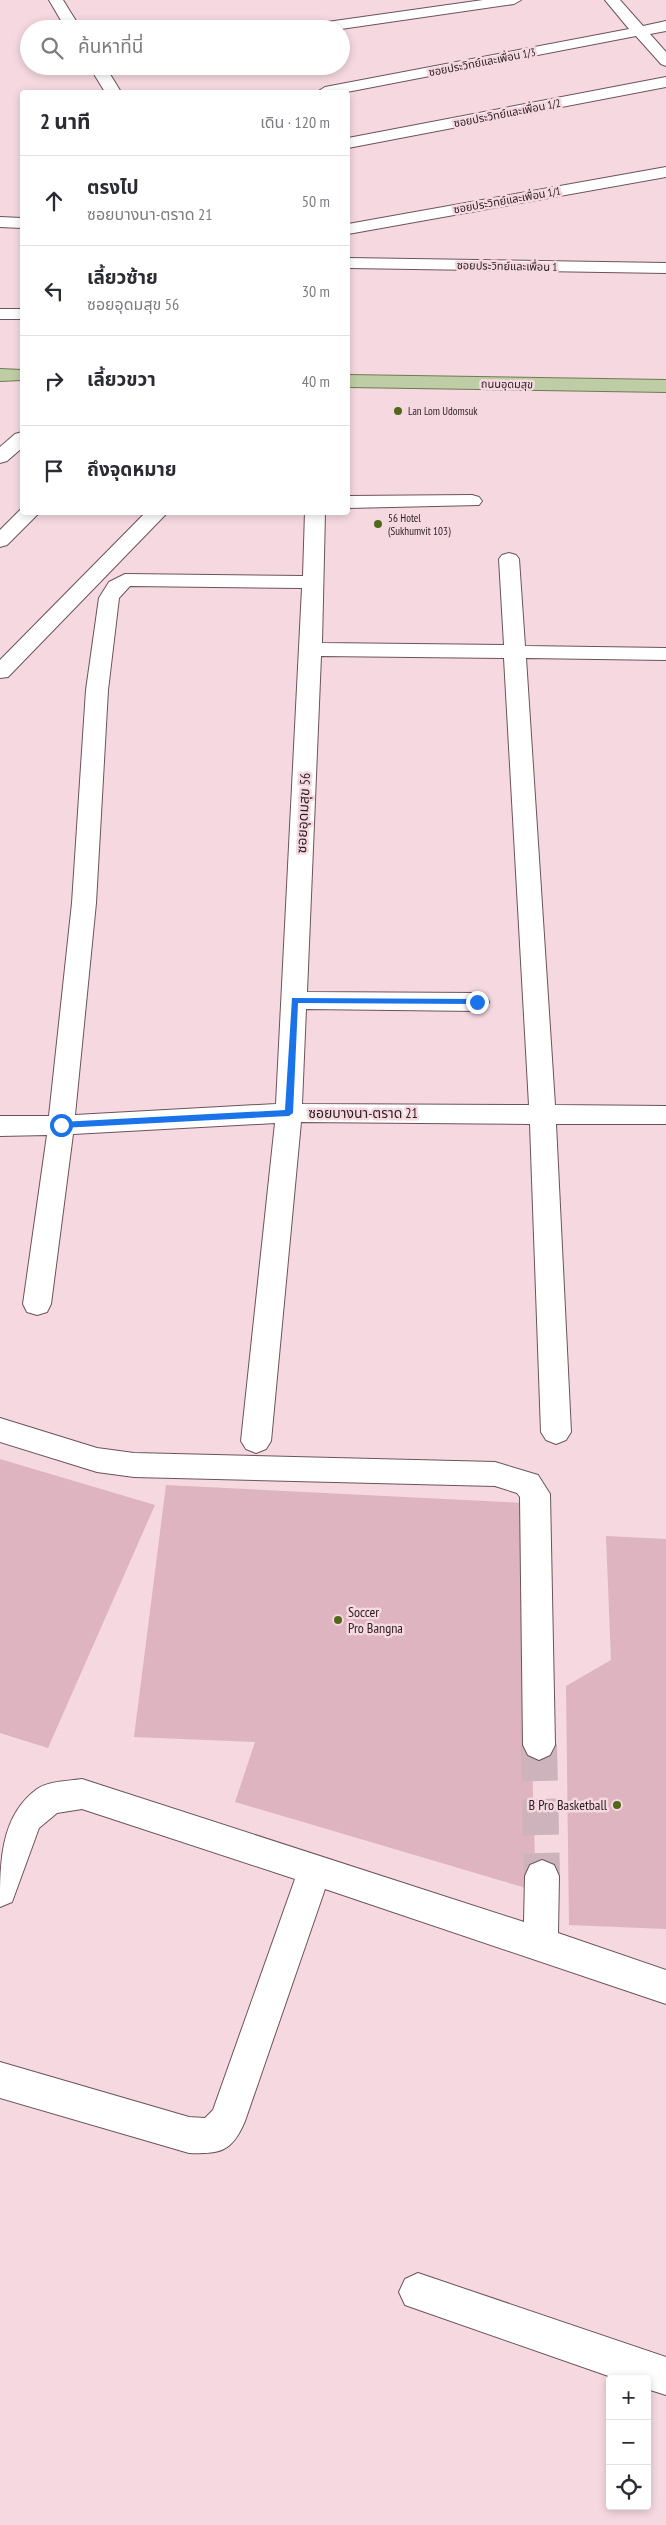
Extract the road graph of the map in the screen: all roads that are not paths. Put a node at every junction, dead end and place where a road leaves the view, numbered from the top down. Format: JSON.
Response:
{"nodes":[{"id":1,"x":57,"y":0,"type":"edge"},
{"id":2,"x":514,"y":0,"type":"edge"},
{"id":3,"x":612,"y":0,"type":"edge"},
{"id":4,"x":69,"y":20,"type":"edge"},
{"id":5,"x":350,"y":24,"type":"edge"},
{"id":6,"x":666,"y":26,"type":"edge"},
{"id":7,"x":640,"y":31,"type":"junction"},
{"id":8,"x":666,"y":61,"type":"edge"},
{"id":9,"x":103,"y":75,"type":"edge"},
{"id":10,"x":666,"y":82,"type":"edge"},
{"id":11,"x":112,"y":90,"type":"edge"},
{"id":12,"x":334,"y":90,"type":"edge"},
{"id":13,"x":350,"y":144,"type":"edge"},
{"id":14,"x":666,"y":172,"type":"edge"},
{"id":15,"x":0,"y":222,"type":"edge"},
{"id":16,"x":20,"y":223,"type":"edge"},
{"id":17,"x":350,"y":229,"type":"edge"},
{"id":18,"x":350,"y":263,"type":"edge"},
{"id":19,"x":666,"y":268,"type":"edge"},
{"id":20,"x":0,"y":314,"type":"edge"},
{"id":21,"x":20,"y":314,"type":"edge"},
{"id":22,"x":0,"y":375,"type":"edge"},
{"id":23,"x":20,"y":375,"type":"edge"},
{"id":24,"x":350,"y":381,"type":"edge"},
{"id":25,"x":666,"y":386,"type":"edge"},
{"id":26,"x":20,"y":440,"type":"edge"},
{"id":27,"x":0,"y":457,"type":"edge"},
{"id":28,"x":472,"y":501,"type":"dead end"},
{"id":29,"x":350,"y":502,"type":"edge"},
{"id":30,"x":27,"y":515,"type":"edge"},
{"id":31,"x":155,"y":515,"type":"edge"},
{"id":32,"x":315,"y":515,"type":"edge"},
{"id":33,"x":0,"y":541,"type":"edge"},
{"id":34,"x":509,"y":559,"type":"dead end"},
{"id":35,"x":312,"y":582,"type":"junction"},
{"id":36,"x":311,"y":649,"type":"junction"},
{"id":37,"x":514,"y":653,"type":"junction"},
{"id":38,"x":666,"y":654,"type":"edge"},
{"id":39,"x":0,"y":672,"type":"edge"},
{"id":40,"x":294,"y":1000,"type":"junction"},
{"id":41,"x":477,"y":1002,"type":"dead end"},
{"id":42,"x":289,"y":1113,"type":"junction"},
{"id":43,"x":543,"y":1114,"type":"junction"},
{"id":44,"x":666,"y":1115,"type":"edge"},
{"id":45,"x":61,"y":1125,"type":"junction"},
{"id":46,"x":0,"y":1126,"type":"edge"},
{"id":47,"x":37,"y":1304,"type":"dead end"},
{"id":48,"x":0,"y":1430,"type":"edge"},
{"id":49,"x":556,"y":1432,"type":"dead end"},
{"id":50,"x":256,"y":1441,"type":"dead end"},
{"id":51,"x":539,"y":1745,"type":"tunnel mouth"},
{"id":52,"x":315,"y":1870,"type":"junction"},
{"id":53,"x":542,"y":1876,"type":"tunnel mouth"},
{"id":54,"x":0,"y":1891,"type":"edge"},
{"id":55,"x":541,"y":1943,"type":"junction"},
{"id":56,"x":666,"y":1987,"type":"edge"},
{"id":57,"x":0,"y":2080,"type":"edge"},
{"id":58,"x":418,"y":2292,"type":"dead end"},
{"id":59,"x":666,"y":2376,"type":"edge"}],
"edges":[{"from":1,"to":4,"type":"street"},
{"from":2,"to":5,"type":"street"},
{"from":3,"to":7,"type":"street"},
{"from":6,"to":7,"type":"street","name":"ซอยประวิทย์และเพื่อน 1/3"},
{"from":7,"to":8,"type":"street"},
{"from":7,"to":12,"type":"street","name":"ซอยประวิทย์และเพื่อน 1/3"},
{"from":9,"to":11,"type":"street"},
{"from":10,"to":13,"type":"street","name":"ซอยประวิทย์และเพื่อน 1/2"},
{"from":14,"to":17,"type":"street","name":"ซอยประวิทย์และเพื่อน 1/1"},
{"from":15,"to":16,"type":"street"},
{"from":18,"to":19,"type":"street","name":"ซอยประวิทย์และเพื่อน 1"},
{"from":20,"to":21,"type":"street"},
{"from":22,"to":23,"type":"main road"},
{"from":24,"to":25,"type":"main road","name":"ถนนอุดมสุข"},
{"from":26,"to":27,"type":"street"},
{"from":28,"to":29,"type":"street"},
{"from":30,"to":33,"type":"street"},
{"from":31,"to":39,"type":"street"},
{"from":32,"to":35,"type":"street","name":"ซอยอุดมสุข 56"},
{"from":34,"to":37,"type":"street"},
{"from":35,"to":36,"type":"street","name":"ซอยอุดมสุข 56"},
{"from":35,"to":45,"type":"street"},
{"from":36,"to":37,"type":"street"},
{"from":36,"to":40,"type":"street","name":"ซอยอุดมสุข 56"},
{"from":37,"to":38,"type":"street"},
{"from":37,"to":43,"type":"street"},
{"from":40,"to":41,"type":"street"},
{"from":40,"to":42,"type":"street","name":"ซอยอุดมสุข 56"},
{"from":42,"to":43,"type":"street","name":"ซอยบางนา-ตราด 21"},
{"from":42,"to":45,"type":"street","name":"ซอยบางนา-ตราด 21"},
{"from":42,"to":50,"type":"street","name":"ซอยอุดมสุข 56"},
{"from":43,"to":44,"type":"street","name":"ซอยบางนา-ตราด 21"},
{"from":43,"to":49,"type":"street"},
{"from":45,"to":46,"type":"street","name":"ซอยบางนา-ตราด 21"},
{"from":45,"to":47,"type":"street"},
{"from":48,"to":51,"type":"street"},
{"from":52,"to":54,"type":"street"},
{"from":52,"to":55,"type":"street"},
{"from":52,"to":57,"type":"street"},
{"from":53,"to":55,"type":"street"},
{"from":55,"to":56,"type":"street"},
{"from":58,"to":59,"type":"street"}]}
